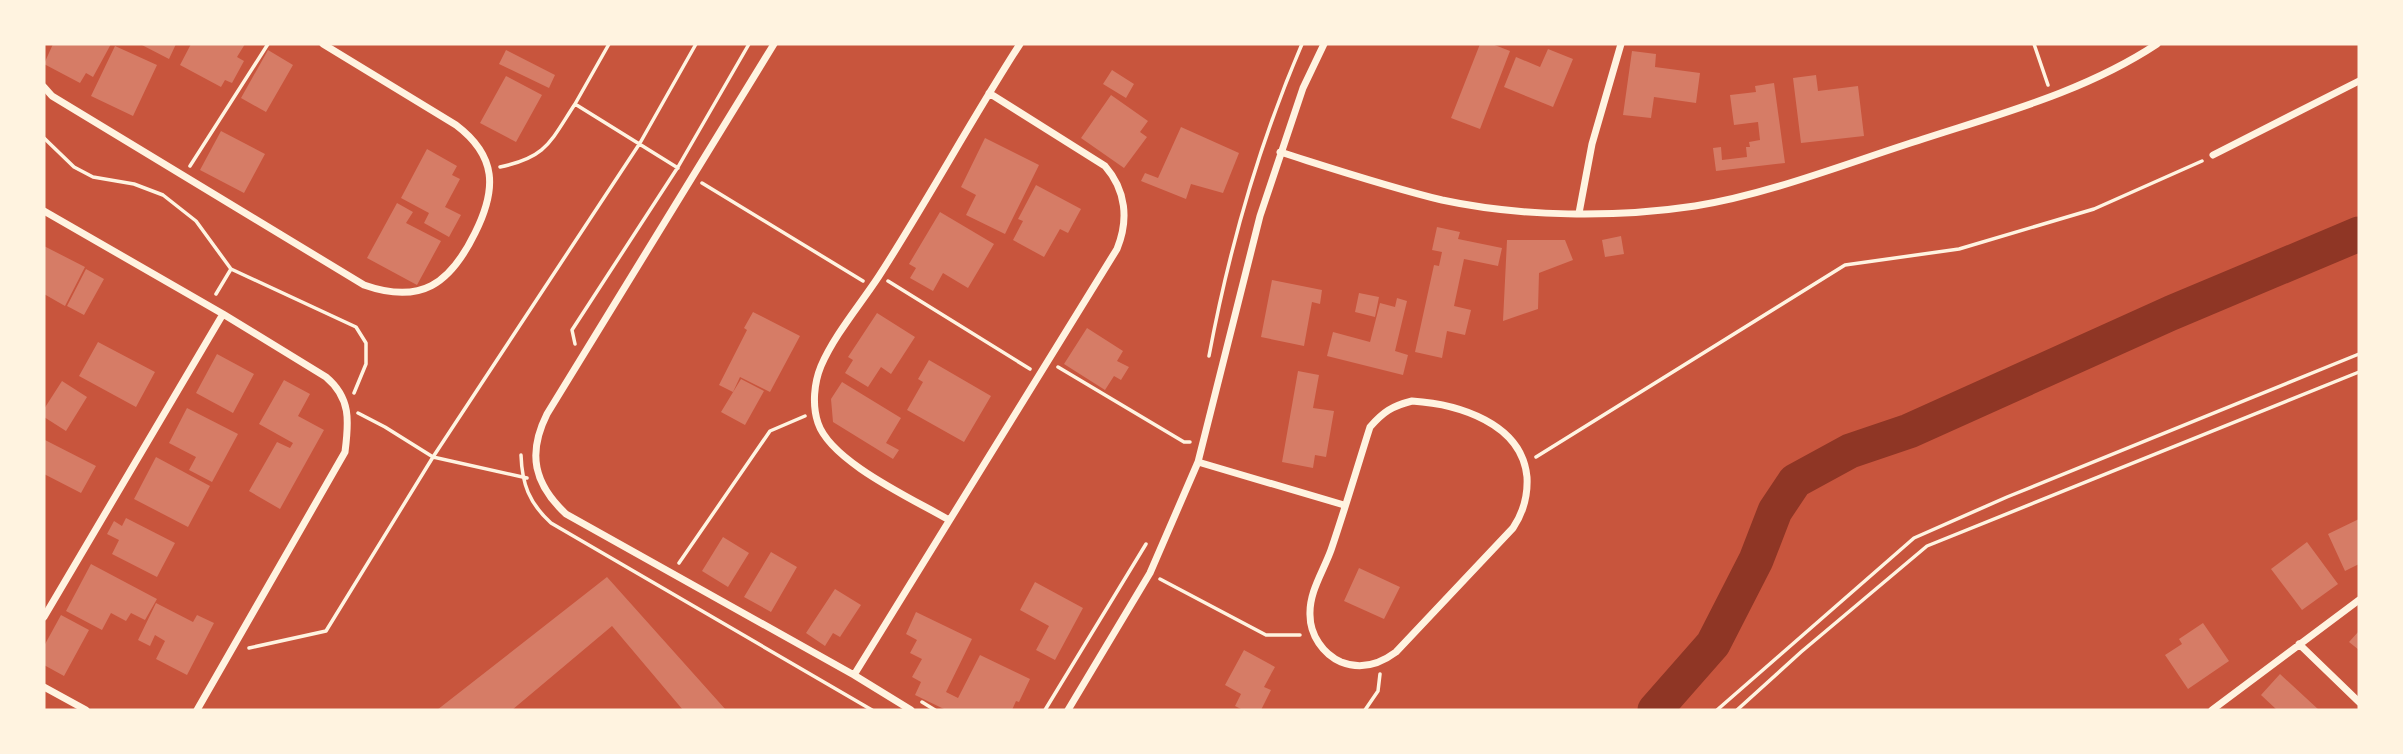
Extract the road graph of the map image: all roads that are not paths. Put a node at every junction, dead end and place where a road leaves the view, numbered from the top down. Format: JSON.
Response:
{"nodes":[{"id":1,"x":323,"y":44,"type":"edge"},
{"id":2,"x":775,"y":44,"type":"edge"},
{"id":3,"x":1020,"y":44,"type":"edge"},
{"id":4,"x":1324,"y":44,"type":"edge"},
{"id":5,"x":1621,"y":44,"type":"edge"},
{"id":6,"x":2157,"y":44,"type":"edge"},
{"id":7,"x":2359,"y":81,"type":"edge"},
{"id":8,"x":44,"y":87,"type":"edge"},
{"id":9,"x":989,"y":93,"type":"junction"},
{"id":10,"x":1280,"y":152,"type":"junction"},
{"id":11,"x":2213,"y":155,"type":"road end"},
{"id":12,"x":44,"y":211,"type":"edge"},
{"id":13,"x":1579,"y":213,"type":"junction"},
{"id":14,"x":223,"y":314,"type":"junction"},
{"id":15,"x":1198,"y":461,"type":"junction"},
{"id":16,"x":1345,"y":505,"type":"junction"},
{"id":17,"x":949,"y":520,"type":"junction"},
{"id":18,"x":2359,"y":600,"type":"edge"},
{"id":19,"x":44,"y":617,"type":"edge"},
{"id":20,"x":2299,"y":643,"type":"junction"},
{"id":21,"x":854,"y":675,"type":"junction"},
{"id":22,"x":44,"y":687,"type":"edge"},
{"id":23,"x":2359,"y":702,"type":"edge"},
{"id":24,"x":86,"y":710,"type":"edge"},
{"id":25,"x":197,"y":710,"type":"edge"},
{"id":26,"x":911,"y":710,"type":"edge"},
{"id":27,"x":1068,"y":710,"type":"edge"},
{"id":28,"x":2212,"y":710,"type":"edge"}],
"edges":[{"from":1,"to":8,"type":"street"},
{"from":2,"to":21,"type":"street"},
{"from":3,"to":9,"type":"street"},
{"from":4,"to":10,"type":"street"},
{"from":5,"to":13,"type":"street"},
{"from":6,"to":13,"type":"street"},
{"from":7,"to":11,"type":"street"},
{"from":9,"to":17,"type":"street"},
{"from":9,"to":17,"type":"street"},
{"from":10,"to":13,"type":"street"},
{"from":10,"to":15,"type":"street"},
{"from":12,"to":14,"type":"street"},
{"from":14,"to":19,"type":"street"},
{"from":14,"to":25,"type":"street"},
{"from":15,"to":16,"type":"street"},
{"from":15,"to":27,"type":"street"},
{"from":16,"to":16,"type":"street"},
{"from":17,"to":21,"type":"street"},
{"from":18,"to":20,"type":"street"},
{"from":20,"to":23,"type":"street"},
{"from":20,"to":28,"type":"street"},
{"from":21,"to":26,"type":"street"},
{"from":22,"to":24,"type":"street"}]}
